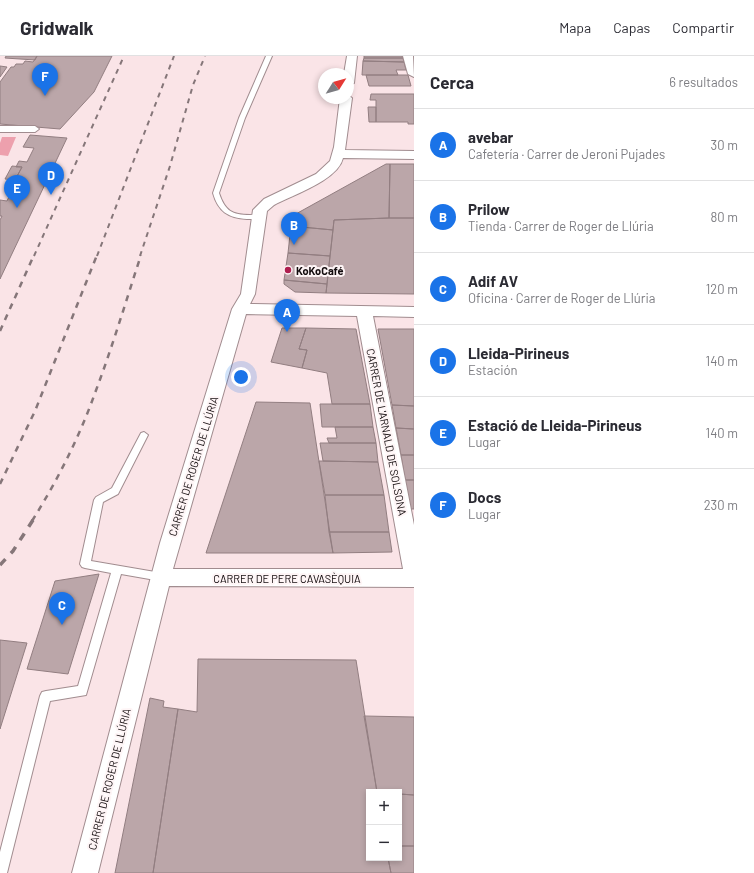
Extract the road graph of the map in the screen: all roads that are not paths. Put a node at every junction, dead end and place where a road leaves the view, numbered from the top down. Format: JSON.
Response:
{"nodes":[{"id":1,"x":269,"y":56,"type":"edge"},
{"id":2,"x":352,"y":56,"type":"edge"},
{"id":3,"x":408,"y":56,"type":"edge"},
{"id":4,"x":350,"y":68,"type":"edge"},
{"id":5,"x":414,"y":74,"type":"edge"},
{"id":6,"x":345,"y":104,"type":"edge"},
{"id":7,"x":0,"y":129,"type":"edge"},
{"id":8,"x":35,"y":129,"type":"dead end"},
{"id":9,"x":338,"y":154,"type":"junction"},
{"id":10,"x":414,"y":155,"type":"edge"},
{"id":11,"x":259,"y":217,"type":"junction"},
{"id":12,"x":240,"y":309,"type":"junction"},
{"id":13,"x":364,"y":311,"type":"junction"},
{"id":14,"x":414,"y":312,"type":"edge"},
{"id":15,"x":144,"y":435,"type":"dead end"},
{"id":16,"x":117,"y":570,"type":"junction"},
{"id":17,"x":161,"y":577,"type":"junction"},
{"id":18,"x":414,"y":577,"type":"edge"},
{"id":19,"x":1,"y":873,"type":"edge"},
{"id":20,"x":85,"y":873,"type":"edge"}],
"edges":[{"from":1,"to":11,"type":"lane"},
{"from":2,"to":4,"type":"street"},
{"from":3,"to":5,"type":"street"},
{"from":6,"to":9,"type":"street","name":"CARRER DE ROGER DE LLÚRIA"},
{"from":7,"to":8,"type":"street"},
{"from":9,"to":10,"type":"street"},
{"from":9,"to":11,"type":"street","name":"CARRER DE ROGER DE LLÚRIA"},
{"from":11,"to":12,"type":"street","name":"CARRER DE ROGER DE LLÚRIA"},
{"from":12,"to":13,"type":"street"},
{"from":12,"to":17,"type":"street","name":"CARRER DE ROGER DE LLÚRIA"},
{"from":13,"to":14,"type":"street"},
{"from":13,"to":18,"type":"street","name":"CARRER DE L'ARNALD DE SOLSONA"},
{"from":15,"to":16,"type":"lane"},
{"from":16,"to":17,"type":"lane"},
{"from":16,"to":19,"type":"lane"},
{"from":17,"to":18,"type":"street","name":"CARRER DE PERE CAVASÈQUIA"},
{"from":17,"to":20,"type":"street","name":"CARRER DE ROGER DE LLÚRIA"}]}
